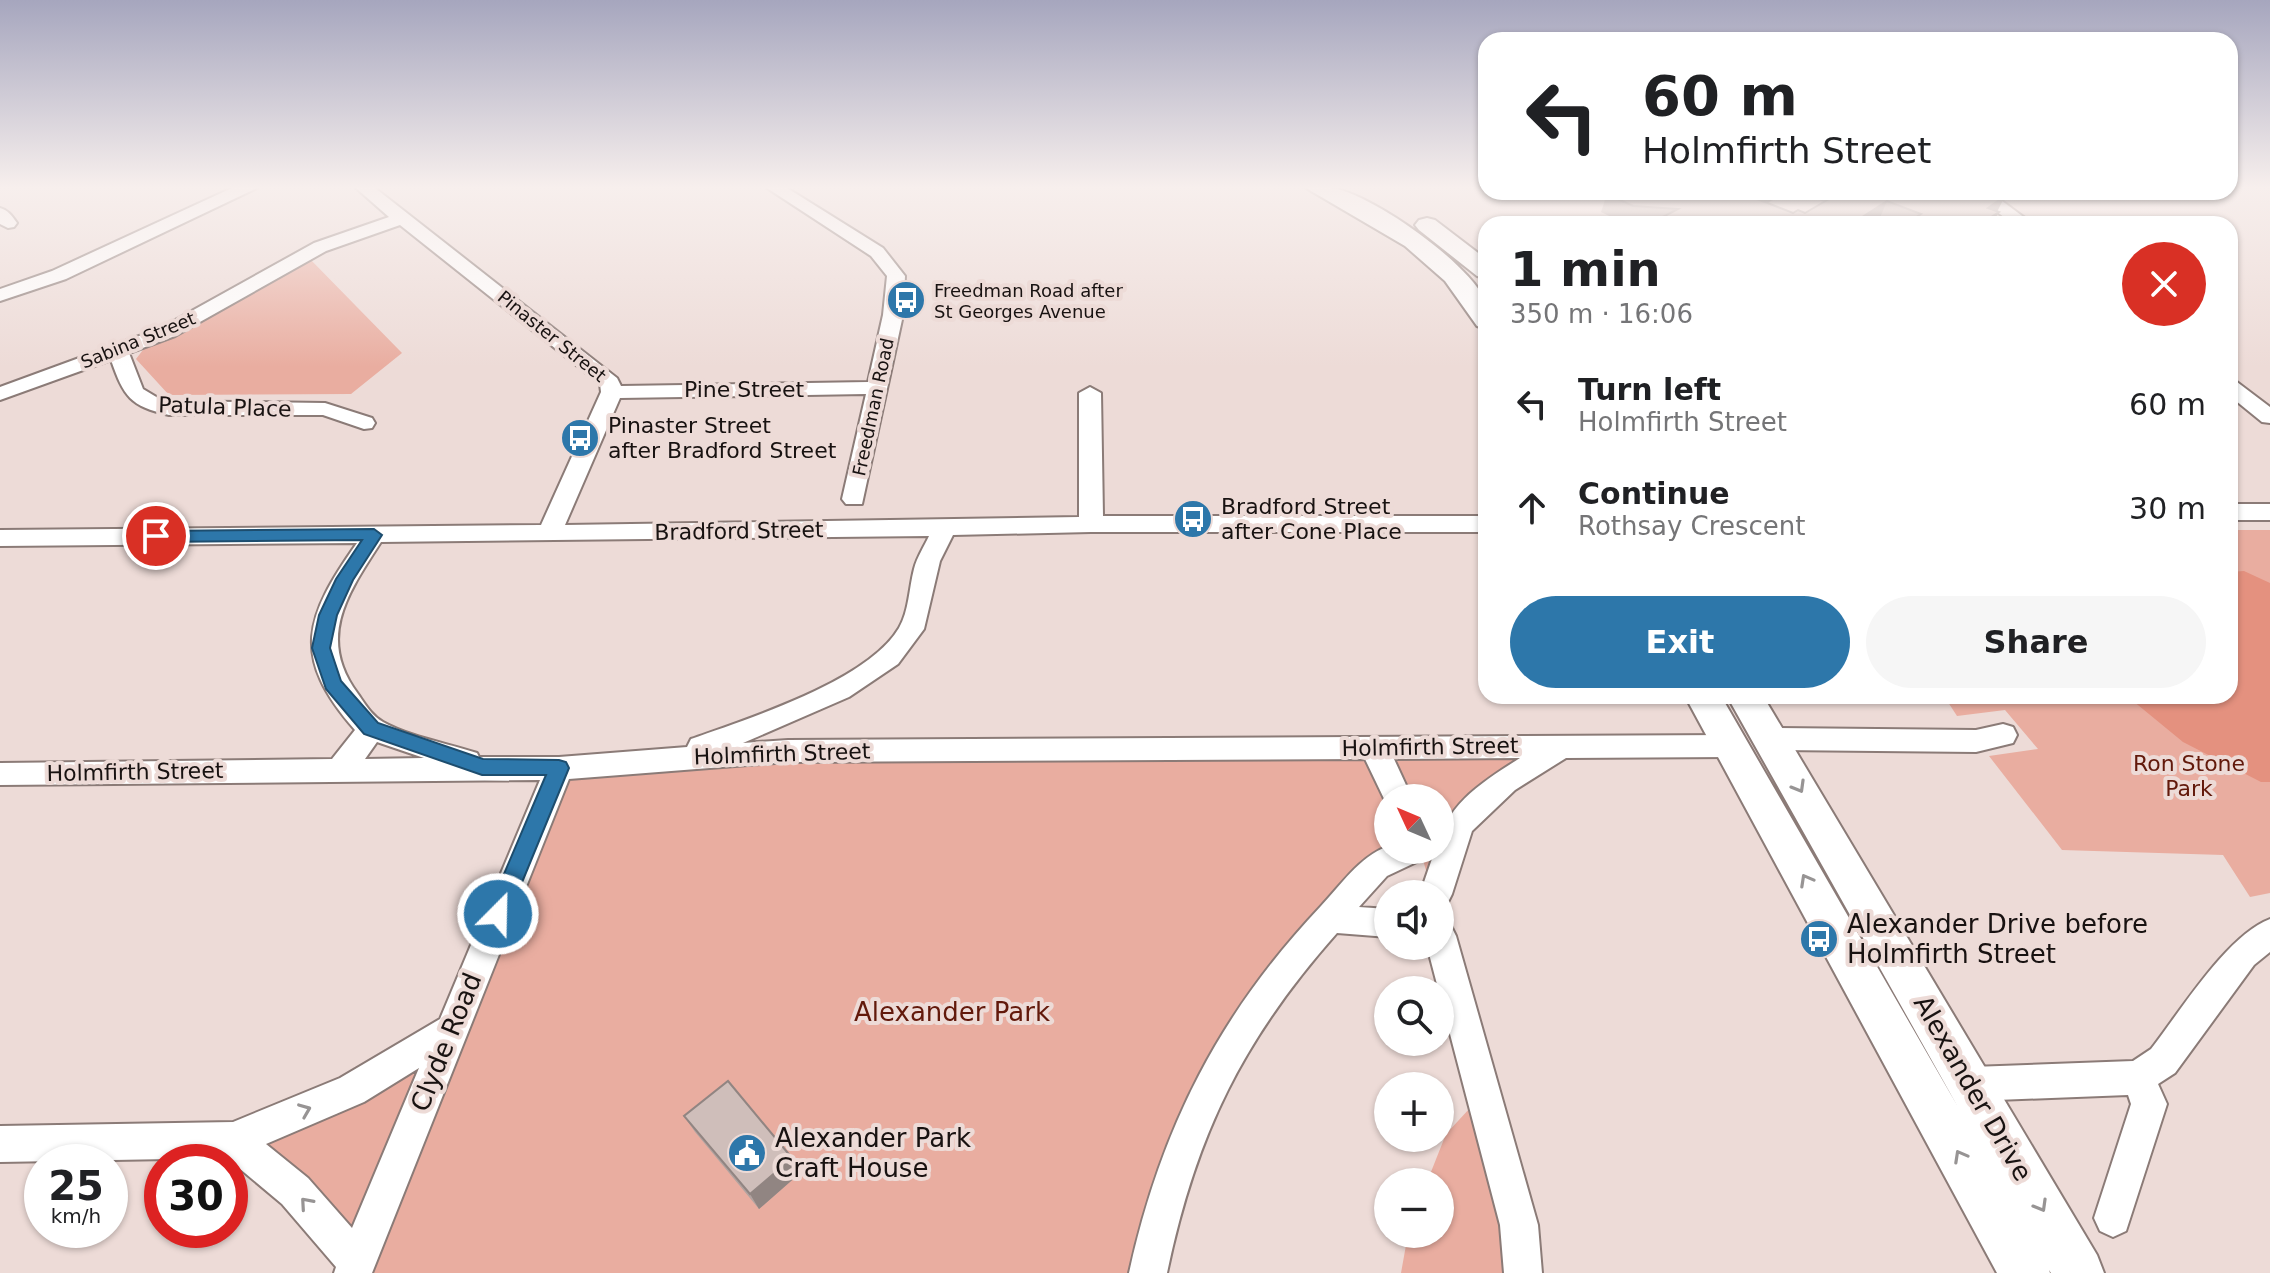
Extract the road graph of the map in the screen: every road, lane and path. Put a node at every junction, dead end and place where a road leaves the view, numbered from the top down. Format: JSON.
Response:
{"nodes":[{"id":1,"x":115,"y":247,"type":"edge"},
{"id":2,"x":319,"y":247,"type":"edge"},
{"id":3,"x":440,"y":247,"type":"edge"},
{"id":4,"x":870,"y":247,"type":"edge"},
{"id":5,"x":1425,"y":247,"type":"edge"},
{"id":6,"x":1456,"y":247,"type":"edge"},
{"id":7,"x":1478,"y":265,"type":"edge"},
{"id":8,"x":0,"y":295,"type":"edge"},
{"id":9,"x":1478,"y":309,"type":"edge"},
{"id":10,"x":118,"y":350,"type":"junction"},
{"id":11,"x":876,"y":388,"type":"junction"},
{"id":12,"x":612,"y":392,"type":"junction"},
{"id":13,"x":2238,"y":392,"type":"edge"},
{"id":14,"x":1090,"y":393,"type":"dead end"},
{"id":15,"x":0,"y":394,"type":"edge"},
{"id":16,"x":2270,"y":417,"type":"edge"},
{"id":17,"x":364,"y":423,"type":"dead end"},
{"id":18,"x":854,"y":499,"type":"dead end"},
{"id":19,"x":2238,"y":512,"type":"edge"},
{"id":20,"x":2270,"y":512,"type":"edge"},
{"id":21,"x":1478,"y":522,"type":"edge"},
{"id":22,"x":1091,"y":524,"type":"junction"},
{"id":23,"x":943,"y":528,"type":"junction"},
{"id":24,"x":549,"y":533,"type":"junction"},
{"id":25,"x":374,"y":535,"type":"junction"},
{"id":26,"x":0,"y":538,"type":"edge"},
{"id":27,"x":1711,"y":704,"type":"edge"},
{"id":28,"x":1746,"y":704,"type":"edge"},
{"id":29,"x":791,"y":712,"type":"junction"},
{"id":30,"x":371,"y":729,"type":"junction"},
{"id":31,"x":2003,"y":735,"type":"dead end"},
{"id":32,"x":1751,"y":743,"type":"junction"},
{"id":33,"x":1565,"y":745,"type":"junction"},
{"id":34,"x":1375,"y":749,"type":"junction"},
{"id":35,"x":788,"y":751,"type":"junction"},
{"id":36,"x":671,"y":758,"type":"junction"},
{"id":37,"x":482,"y":767,"type":"junction"},
{"id":38,"x":559,"y":768,"type":"junction"},
{"id":39,"x":341,"y":769,"type":"junction"},
{"id":40,"x":0,"y":774,"type":"edge"},
{"id":41,"x":1391,"y":784,"type":"edge"},
{"id":42,"x":1382,"y":864,"type":"edge"},
{"id":43,"x":1439,"y":880,"type":"edge"},
{"id":44,"x":1330,"y":918,"type":"junction"},
{"id":45,"x":1374,"y":922,"type":"edge"},
{"id":46,"x":2270,"y":933,"type":"edge"},
{"id":47,"x":1442,"y":960,"type":"edge"},
{"id":48,"x":449,"y":1031,"type":"junction"},
{"id":49,"x":2138,"y":1078,"type":"junction"},
{"id":50,"x":1972,"y":1084,"type":"junction"},
{"id":51,"x":233,"y":1140,"type":"junction"},
{"id":52,"x":0,"y":1144,"type":"edge"},
{"id":53,"x":2113,"y":1218,"type":"dead end"},
{"id":54,"x":355,"y":1267,"type":"edge"},
{"id":55,"x":1148,"y":1273,"type":"edge"},
{"id":56,"x":1523,"y":1273,"type":"edge"},
{"id":57,"x":2025,"y":1273,"type":"edge"},
{"id":58,"x":2079,"y":1273,"type":"edge"}],
"edges":[{"from":1,"to":8,"type":"street"},
{"from":2,"to":10,"type":"street","name":"Sabina Street"},
{"from":3,"to":12,"type":"street","name":"Pinaster Street"},
{"from":4,"to":11,"type":"street","name":"Freedman Road"},
{"from":5,"to":9,"type":"main road"},
{"from":6,"to":7,"type":"main road"},
{"from":10,"to":15,"type":"street","name":"Sabina Street"},
{"from":10,"to":17,"type":"street","name":"Patula Place"},
{"from":11,"to":12,"type":"street","name":"Pine Street"},
{"from":11,"to":18,"type":"street","name":"Freedman Road"},
{"from":12,"to":24,"type":"street","name":"Pinaster Street"},
{"from":13,"to":16,"type":"street"},
{"from":14,"to":22,"type":"street"},
{"from":19,"to":20,"type":"street"},
{"from":21,"to":22,"type":"street","name":"Bradford Street"},
{"from":22,"to":23,"type":"street","name":"Bradford Street"},
{"from":23,"to":24,"type":"street","name":"Bradford Street"},
{"from":23,"to":29,"type":"street"},
{"from":24,"to":25,"type":"street","name":"Bradford Street"},
{"from":25,"to":26,"type":"street","name":"Bradford Street"},
{"from":25,"to":30,"type":"street"},
{"from":27,"to":32,"type":"main road","name":"Alexander Drive"},
{"from":28,"to":32,"type":"main road","name":"Alexander Drive"},
{"from":29,"to":35,"type":"street"},
{"from":29,"to":36,"type":"street"},
{"from":30,"to":37,"type":"street"},
{"from":30,"to":39,"type":"street"},
{"from":31,"to":32,"type":"street","name":"Holmfirth Street"},
{"from":32,"to":33,"type":"street","name":"Holmfirth Street"},
{"from":32,"to":50,"type":"main road","name":"Alexander Drive","one_way":true},
{"from":57,"to":32,"type":"main road","name":"Alexander Drive","one_way":true},
{"from":33,"to":34,"type":"street","name":"Holmfirth Street"},
{"from":33,"to":43,"type":"street","name":"Holmfirth Street"},
{"from":34,"to":35,"type":"street","name":"Holmfirth Street"},
{"from":34,"to":41,"type":"street"},
{"from":35,"to":36,"type":"street","name":"Holmfirth Street"},
{"from":36,"to":38,"type":"street","name":"Holmfirth Street"},
{"from":37,"to":38,"type":"street","name":"Holmfirth Street"},
{"from":37,"to":39,"type":"street","name":"Holmfirth Street"},
{"from":38,"to":48,"type":"street","name":"Clyde Road"},
{"from":39,"to":40,"type":"street","name":"Holmfirth Street"},
{"from":42,"to":44,"type":"street"},
{"from":44,"to":45,"type":"street"},
{"from":44,"to":55,"type":"street"},
{"from":46,"to":49,"type":"street"},
{"from":47,"to":56,"type":"street"},
{"from":51,"to":48,"type":"street","one_way":true},
{"from":48,"to":54,"type":"street","name":"Clyde Road"},
{"from":49,"to":50,"type":"street"},
{"from":49,"to":53,"type":"street"},
{"from":50,"to":58,"type":"main road","name":"Alexander Drive","one_way":true},
{"from":51,"to":52,"type":"street"},
{"from":54,"to":51,"type":"street","one_way":true}]}
